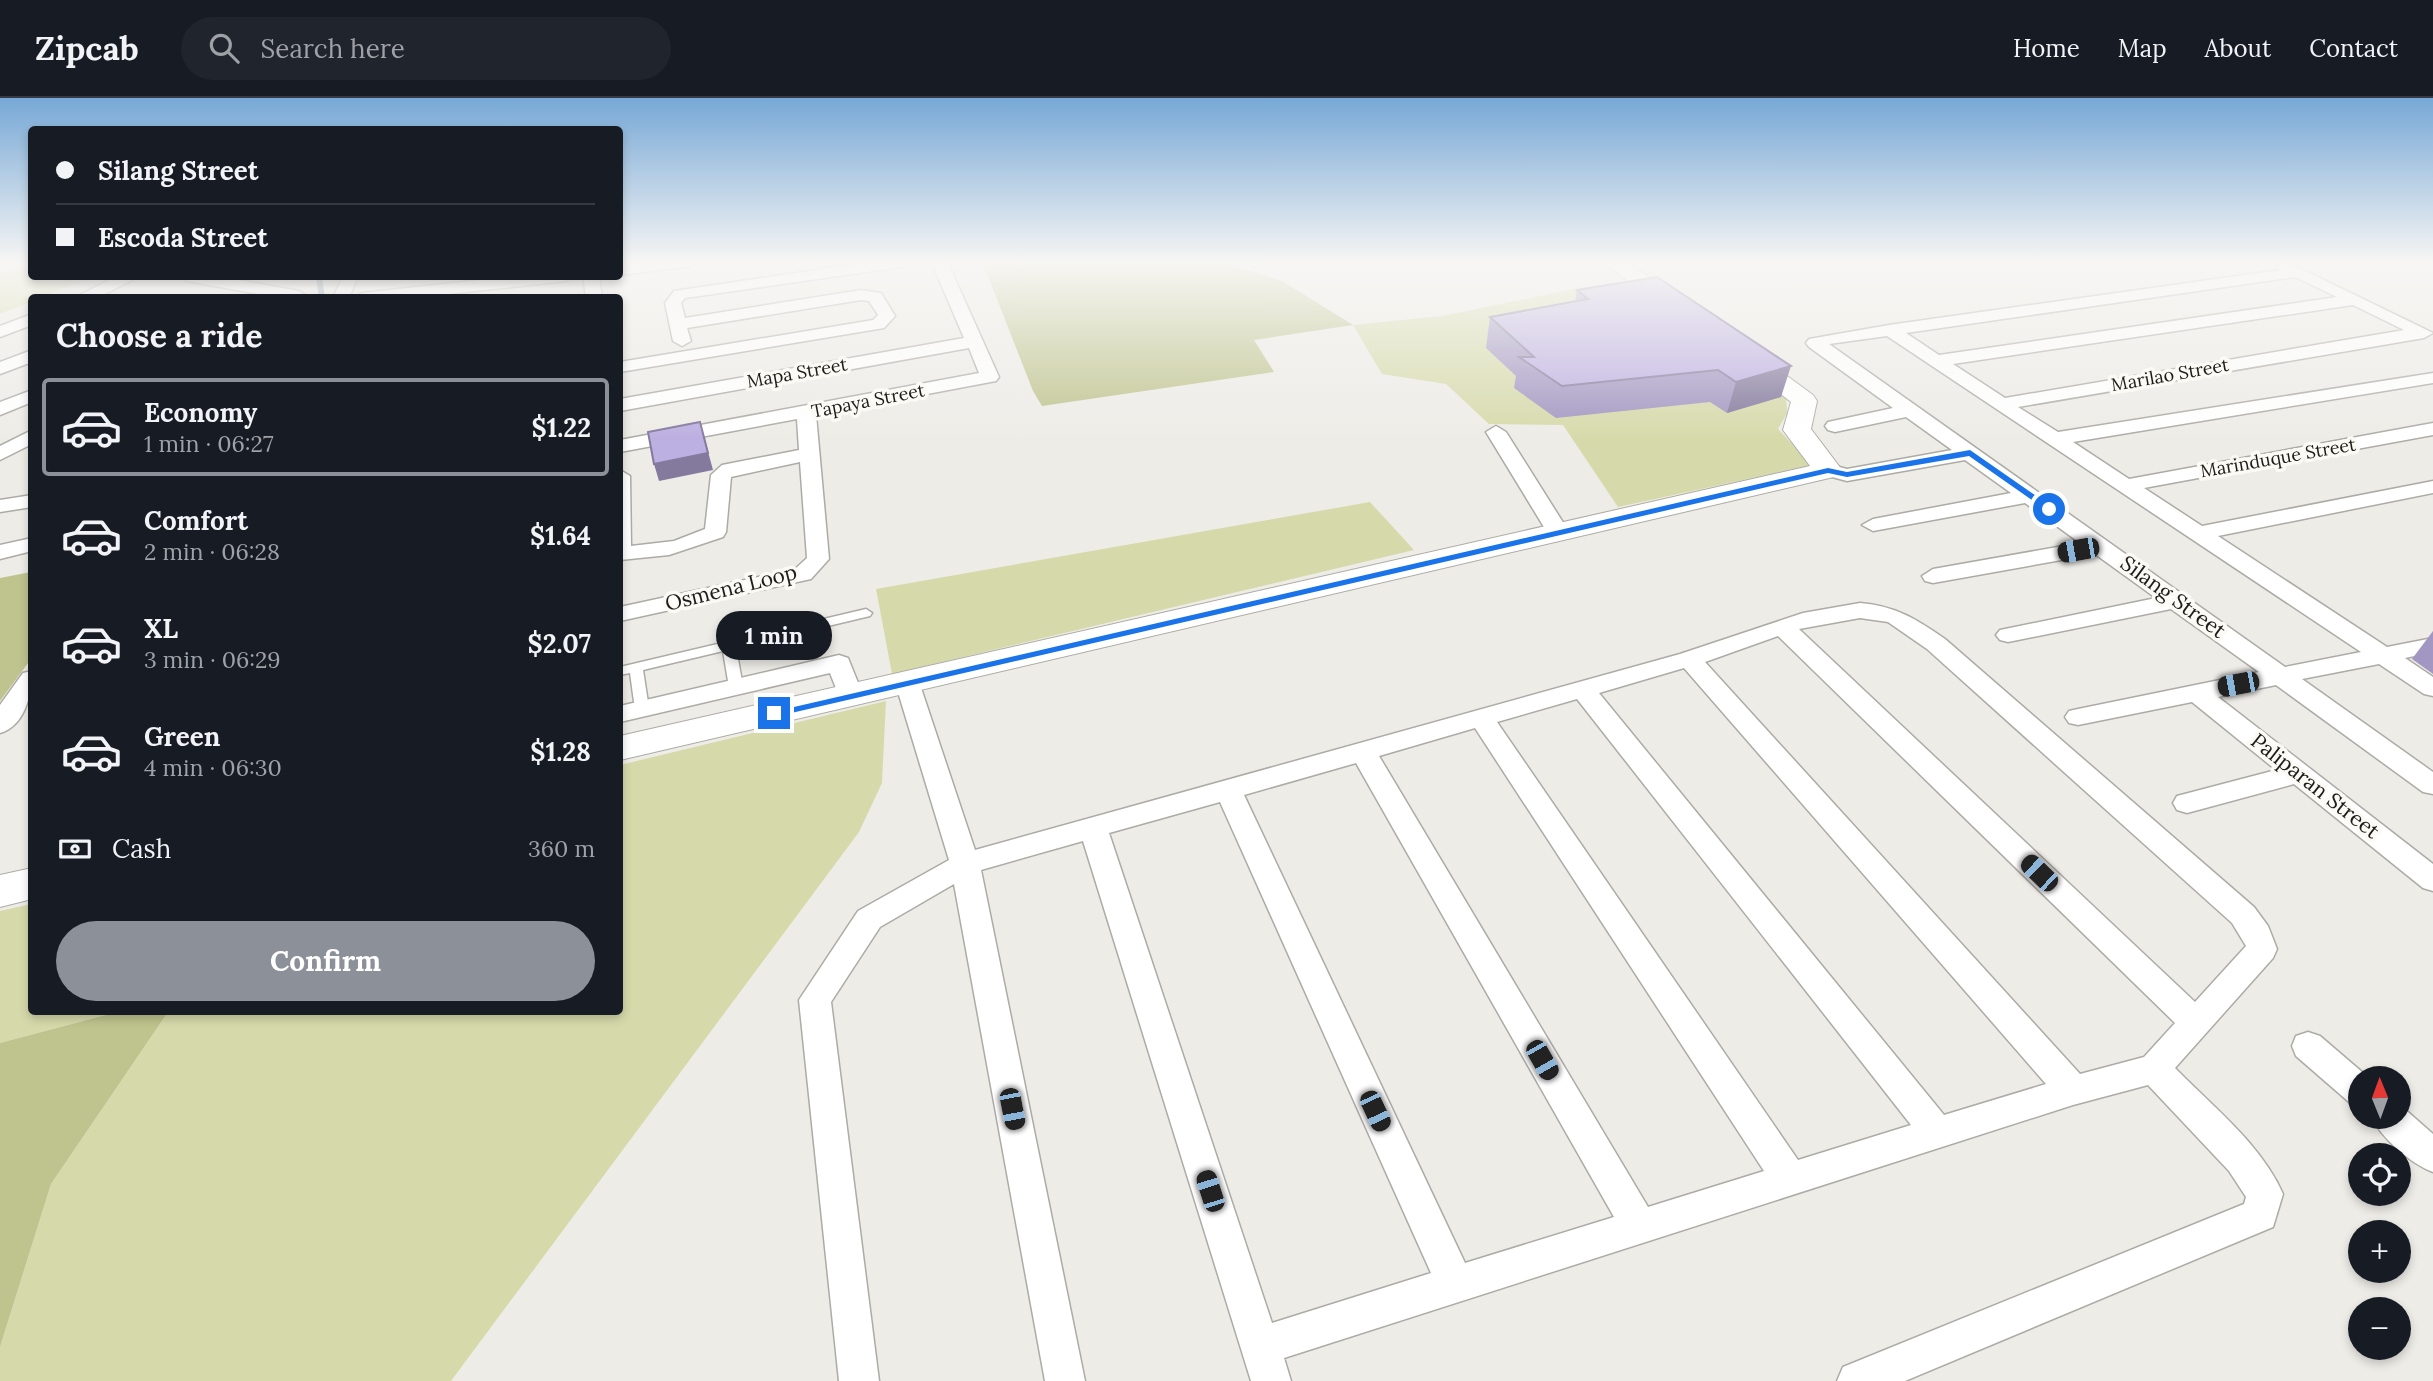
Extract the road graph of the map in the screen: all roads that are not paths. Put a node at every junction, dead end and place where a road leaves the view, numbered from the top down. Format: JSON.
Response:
{"nodes":[{"id":1,"x":27,"y":321,"type":"edge"},
{"id":2,"x":677,"y":321,"type":"edge"},
{"id":3,"x":698,"y":321,"type":"edge"},
{"id":4,"x":882,"y":321,"type":"edge"},
{"id":5,"x":965,"y":321,"type":"edge"},
{"id":6,"x":1953,"y":321,"type":"edge"},
{"id":7,"x":2211,"y":321,"type":"edge"},
{"id":8,"x":2399,"y":321,"type":"edge"},
{"id":9,"x":678,"y":324,"type":"junction"},
{"id":10,"x":6,"y":329,"type":"edge"},
{"id":11,"x":1888,"y":330,"type":"junction"},
{"id":12,"x":28,"y":331,"type":"edge"},
{"id":13,"x":2427,"y":334,"type":"edge"},
{"id":14,"x":1823,"y":340,"type":"joint"},
{"id":15,"x":974,"y":342,"type":"junction"},
{"id":16,"x":1729,"y":345,"type":"edge"},
{"id":17,"x":686,"y":356,"type":"junction"},
{"id":18,"x":28,"y":357,"type":"edge"},
{"id":19,"x":1935,"y":361,"type":"junction"},
{"id":20,"x":623,"y":366,"type":"edge"},
{"id":21,"x":0,"y":369,"type":"edge"},
{"id":22,"x":2433,"y":378,"type":"edge"},
{"id":23,"x":28,"y":397,"type":"edge"},
{"id":24,"x":623,"y":404,"type":"edge"},
{"id":25,"x":2001,"y":404,"type":"junction"},
{"id":26,"x":0,"y":409,"type":"edge"},
{"id":27,"x":1911,"y":410,"type":"junction"},
{"id":28,"x":806,"y":412,"type":"junction"},
{"id":29,"x":1835,"y":426,"type":"dead end"},
{"id":30,"x":2433,"y":429,"type":"edge"},
{"id":31,"x":1496,"y":432,"type":"dead end"},
{"id":32,"x":28,"y":438,"type":"edge"},
{"id":33,"x":2054,"y":439,"type":"junction"},
{"id":34,"x":623,"y":445,"type":"edge"},
{"id":35,"x":1970,"y":453,"type":"junction"},
{"id":36,"x":0,"y":454,"type":"edge"},
{"id":37,"x":810,"y":454,"type":"junction"},
{"id":38,"x":28,"y":456,"type":"edge"},
{"id":39,"x":0,"y":460,"type":"edge"},
{"id":40,"x":1828,"y":470,"type":"junction"},
{"id":41,"x":2124,"y":486,"type":"junction"},
{"id":42,"x":2433,"y":487,"type":"edge"},
{"id":43,"x":2032,"y":496,"type":"junction"},
{"id":44,"x":28,"y":502,"type":"edge"},
{"id":45,"x":0,"y":506,"type":"edge"},
{"id":46,"x":1873,"y":525,"type":"dead end"},
{"id":47,"x":1558,"y":533,"type":"junction"},
{"id":48,"x":2196,"y":534,"type":"junction"},
{"id":49,"x":28,"y":545,"type":"edge"},
{"id":50,"x":2102,"y":546,"type":"junction"},
{"id":51,"x":0,"y":552,"type":"edge"},
{"id":52,"x":623,"y":552,"type":"edge"},
{"id":53,"x":1933,"y":576,"type":"dead end"},
{"id":54,"x":2177,"y":601,"type":"junction"},
{"id":55,"x":623,"y":613,"type":"edge"},
{"id":56,"x":866,"y":613,"type":"dead end"},
{"id":57,"x":1784,"y":628,"type":"junction"},
{"id":58,"x":2008,"y":635,"type":"dead end"},
{"id":59,"x":729,"y":645,"type":"junction"},
{"id":60,"x":2433,"y":645,"type":"edge"},
{"id":61,"x":2382,"y":655,"type":"junction"},
{"id":62,"x":1689,"y":659,"type":"junction"},
{"id":63,"x":636,"y":667,"type":"junction"},
{"id":64,"x":623,"y":670,"type":"edge"},
{"id":65,"x":2280,"y":676,"type":"junction"},
{"id":66,"x":907,"y":682,"type":"junction"},
{"id":67,"x":28,"y":685,"type":"edge"},
{"id":68,"x":736,"y":687,"type":"junction"},
{"id":69,"x":2433,"y":688,"type":"edge"},
{"id":70,"x":1583,"y":690,"type":"junction"},
{"id":71,"x":2197,"y":693,"type":"junction"},
{"id":72,"x":850,"y":695,"type":"junction"},
{"id":73,"x":631,"y":712,"type":"edge"},
{"id":74,"x":2078,"y":717,"type":"dead end"},
{"id":75,"x":1482,"y":719,"type":"junction"},
{"id":76,"x":0,"y":724,"type":"edge"},
{"id":77,"x":623,"y":747,"type":"edge"},
{"id":78,"x":1363,"y":752,"type":"junction"},
{"id":79,"x":2298,"y":773,"type":"junction"},
{"id":80,"x":2433,"y":785,"type":"edge"},
{"id":81,"x":1228,"y":790,"type":"junction"},
{"id":82,"x":2187,"y":803,"type":"dead end"},
{"id":83,"x":1093,"y":828,"type":"junction"},
{"id":84,"x":965,"y":864,"type":"junction"},
{"id":85,"x":2433,"y":880,"type":"edge"},
{"id":86,"x":28,"y":884,"type":"edge"},
{"id":87,"x":0,"y":891,"type":"edge"},
{"id":88,"x":2196,"y":1023,"type":"junction"},
{"id":89,"x":2308,"y":1046,"type":"dead end"},
{"id":90,"x":2154,"y":1069,"type":"junction"},
{"id":91,"x":2348,"y":1081,"type":"edge"},
{"id":92,"x":2073,"y":1090,"type":"junction"},
{"id":93,"x":2403,"y":1129,"type":"edge"},
{"id":94,"x":1937,"y":1132,"type":"junction"},
{"id":95,"x":2433,"y":1156,"type":"edge"},
{"id":96,"x":1790,"y":1179,"type":"junction"},
{"id":97,"x":1639,"y":1226,"type":"junction"},
{"id":98,"x":1455,"y":1284,"type":"junction"},
{"id":99,"x":1260,"y":1346,"type":"junction"},
{"id":100,"x":859,"y":1381,"type":"edge"},
{"id":101,"x":1065,"y":1381,"type":"edge"},
{"id":102,"x":1271,"y":1381,"type":"edge"},
{"id":103,"x":1857,"y":1381,"type":"edge"}],
"edges":[{"from":1,"to":10,"type":"street"},
{"from":2,"to":9,"type":"street"},
{"from":3,"to":9,"type":"street"},
{"from":4,"to":17,"type":"street"},
{"from":5,"to":15,"type":"street","name":"Tapaya Street"},
{"from":6,"to":11,"type":"street"},
{"from":7,"to":19,"type":"street"},
{"from":8,"to":13,"type":"street"},
{"from":9,"to":17,"type":"street"},
{"from":10,"to":12,"type":"street"},
{"from":11,"to":14,"type":"street"},
{"from":11,"to":19,"type":"street"},
{"from":13,"to":25,"type":"street","name":"Marilao Street"},
{"from":14,"to":27,"type":"street","name":"Silang Street"},
{"from":15,"to":24,"type":"street","name":"Mapa Street"},
{"from":15,"to":28,"type":"street","name":"Tapaya Street"},
{"from":16,"to":40,"type":"street"},
{"from":17,"to":20,"type":"street"},
{"from":18,"to":21,"type":"street"},
{"from":19,"to":25,"type":"street"},
{"from":22,"to":33,"type":"street"},
{"from":23,"to":26,"type":"street"},
{"from":25,"to":33,"type":"street"},
{"from":27,"to":29,"type":"street"},
{"from":27,"to":35,"type":"street","name":"Silang Street"},
{"from":28,"to":34,"type":"street","name":"Tapaya Street"},
{"from":28,"to":37,"type":"street","name":"Osmena Loop"},
{"from":30,"to":41,"type":"street","name":"Marinduque Street"},
{"from":31,"to":47,"type":"street"},
{"from":32,"to":36,"type":"street"},
{"from":33,"to":41,"type":"street"},
{"from":35,"to":40,"type":"street"},
{"from":35,"to":43,"type":"street","name":"Silang Street"},
{"from":37,"to":52,"type":"street"},
{"from":37,"to":55,"type":"street","name":"Osmena Loop"},
{"from":38,"to":39,"type":"street"},
{"from":40,"to":47,"type":"street"},
{"from":41,"to":48,"type":"street"},
{"from":42,"to":48,"type":"street"},
{"from":43,"to":46,"type":"street"},
{"from":43,"to":50,"type":"street","name":"Silang Street"},
{"from":44,"to":45,"type":"street"},
{"from":47,"to":66,"type":"street"},
{"from":48,"to":61,"type":"street"},
{"from":49,"to":51,"type":"street"},
{"from":50,"to":53,"type":"street"},
{"from":50,"to":54,"type":"street","name":"Silang Street"},
{"from":54,"to":58,"type":"street"},
{"from":54,"to":65,"type":"street","name":"Silang Street"},
{"from":56,"to":59,"type":"lane"},
{"from":57,"to":62,"type":"street"},
{"from":57,"to":88,"type":"street"},
{"from":57,"to":88,"type":"street"},
{"from":59,"to":63,"type":"lane"},
{"from":59,"to":68,"type":"lane"},
{"from":60,"to":61,"type":"street"},
{"from":61,"to":65,"type":"street"},
{"from":61,"to":69,"type":"street"},
{"from":62,"to":70,"type":"street"},
{"from":62,"to":92,"type":"street"},
{"from":63,"to":64,"type":"lane"},
{"from":63,"to":73,"type":"lane"},
{"from":65,"to":71,"type":"street"},
{"from":65,"to":80,"type":"street","name":"Silang Street"},
{"from":66,"to":72,"type":"street"},
{"from":66,"to":84,"type":"street"},
{"from":67,"to":76,"type":"street"},
{"from":68,"to":72,"type":"street"},
{"from":68,"to":73,"type":"street"},
{"from":70,"to":75,"type":"street"},
{"from":70,"to":94,"type":"street"},
{"from":71,"to":74,"type":"street"},
{"from":71,"to":79,"type":"street","name":"Paliparan Street"},
{"from":72,"to":77,"type":"street"},
{"from":75,"to":78,"type":"street"},
{"from":75,"to":96,"type":"street"},
{"from":78,"to":81,"type":"street"},
{"from":78,"to":97,"type":"street"},
{"from":79,"to":82,"type":"street"},
{"from":79,"to":85,"type":"street","name":"Paliparan Street"},
{"from":81,"to":83,"type":"street"},
{"from":81,"to":98,"type":"street"},
{"from":83,"to":84,"type":"street"},
{"from":83,"to":99,"type":"street"},
{"from":84,"to":100,"type":"street"},
{"from":84,"to":101,"type":"street"},
{"from":86,"to":87,"type":"street"},
{"from":88,"to":90,"type":"street"},
{"from":89,"to":91,"type":"street"},
{"from":90,"to":92,"type":"street"},
{"from":90,"to":103,"type":"street"},
{"from":92,"to":94,"type":"street"},
{"from":93,"to":95,"type":"street"},
{"from":94,"to":96,"type":"street"},
{"from":96,"to":97,"type":"street"},
{"from":97,"to":98,"type":"street"},
{"from":98,"to":99,"type":"street"},
{"from":99,"to":102,"type":"street"}]}
